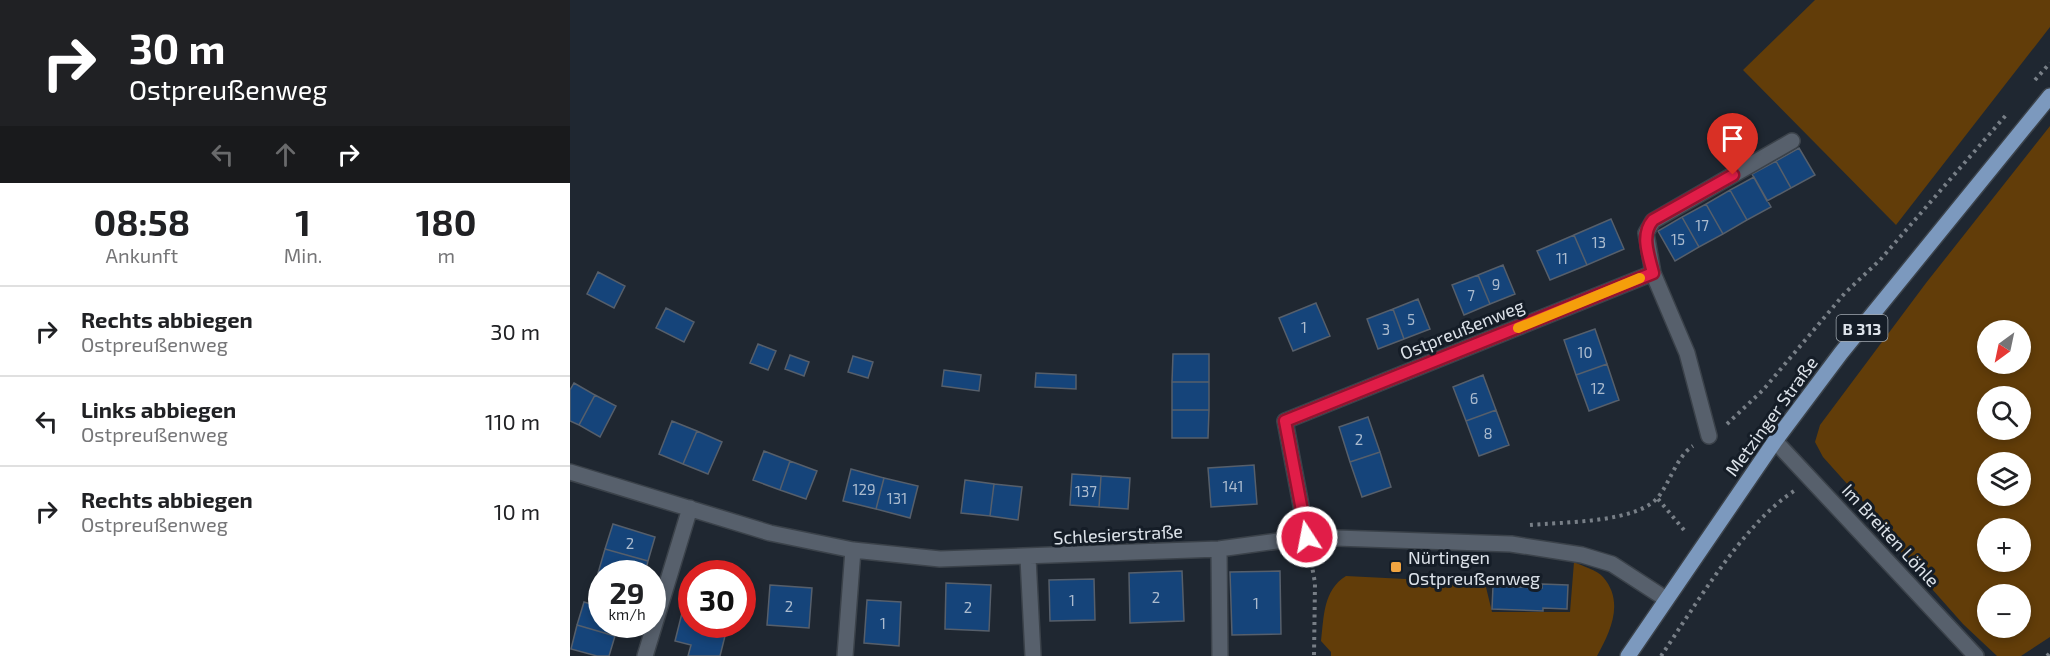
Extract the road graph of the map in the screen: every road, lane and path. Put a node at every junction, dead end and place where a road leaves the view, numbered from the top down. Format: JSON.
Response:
{"nodes":[{"id":1,"x":2050,"y":63,"type":"edge"},
{"id":2,"x":2028,"y":88,"type":"dead end"},
{"id":3,"x":2050,"y":96,"type":"edge"},
{"id":4,"x":2014,"y":105,"type":"dead end"},
{"id":5,"x":1792,"y":141,"type":"dead end"},
{"id":6,"x":1653,"y":273,"type":"junction"},
{"id":7,"x":1709,"y":436,"type":"junction"},
{"id":8,"x":1775,"y":441,"type":"junction"},
{"id":9,"x":570,"y":472,"type":"edge"},
{"id":10,"x":1810,"y":477,"type":"junction"},
{"id":11,"x":1658,"y":499,"type":"junction"},
{"id":12,"x":690,"y":508,"type":"junction"},
{"id":13,"x":1684,"y":530,"type":"dead end"},
{"id":14,"x":1307,"y":537,"type":"junction"},
{"id":15,"x":1511,"y":544,"type":"junction"},
{"id":16,"x":1219,"y":549,"type":"junction"},
{"id":17,"x":853,"y":550,"type":"junction"},
{"id":18,"x":1028,"y":558,"type":"junction"},
{"id":19,"x":1666,"y":599,"type":"junction"},
{"id":20,"x":2050,"y":653,"type":"edge"},
{"id":21,"x":645,"y":656,"type":"edge"},
{"id":22,"x":845,"y":656,"type":"edge"},
{"id":23,"x":1033,"y":656,"type":"edge"},
{"id":24,"x":1220,"y":656,"type":"edge"},
{"id":25,"x":1314,"y":656,"type":"edge"},
{"id":26,"x":1628,"y":656,"type":"edge"},
{"id":27,"x":1661,"y":656,"type":"edge"},
{"id":28,"x":1976,"y":656,"type":"edge"},
{"id":29,"x":2047,"y":656,"type":"edge"}],
"edges":[{"from":1,"to":2,"type":"path"},
{"from":3,"to":8,"type":"main road","name":"Metzinger Straße","number":"B 313"},
{"from":4,"to":7,"type":"path"},
{"from":5,"to":6,"type":"street"},
{"from":6,"to":7,"type":"street"},
{"from":6,"to":14,"type":"street","name":"Ostpreußenweg"},
{"from":7,"to":11,"type":"path"},
{"from":8,"to":10,"type":"street","name":"Im Breiten Löhle"},
{"from":8,"to":19,"type":"main road","name":"Metzinger Straße","number":"B 313"},
{"from":9,"to":12,"type":"street","name":"Schlesierstraße"},
{"from":10,"to":27,"type":"path"},
{"from":10,"to":28,"type":"street","name":"Im Breiten Löhle"},
{"from":11,"to":13,"type":"path"},
{"from":11,"to":15,"type":"path"},
{"from":12,"to":17,"type":"street","name":"Schlesierstraße"},
{"from":12,"to":21,"type":"street"},
{"from":14,"to":15,"type":"street","name":"Schlesierstraße"},
{"from":14,"to":16,"type":"street","name":"Schlesierstraße"},
{"from":14,"to":25,"type":"path"},
{"from":15,"to":19,"type":"street","name":"Schlesierstraße"},
{"from":16,"to":18,"type":"street","name":"Schlesierstraße"},
{"from":16,"to":24,"type":"street"},
{"from":17,"to":18,"type":"street","name":"Schlesierstraße"},
{"from":17,"to":22,"type":"street"},
{"from":18,"to":23,"type":"street"},
{"from":19,"to":26,"type":"main road","name":"Metzinger Straße","number":"B 313"},
{"from":20,"to":29,"type":"path"}]}
